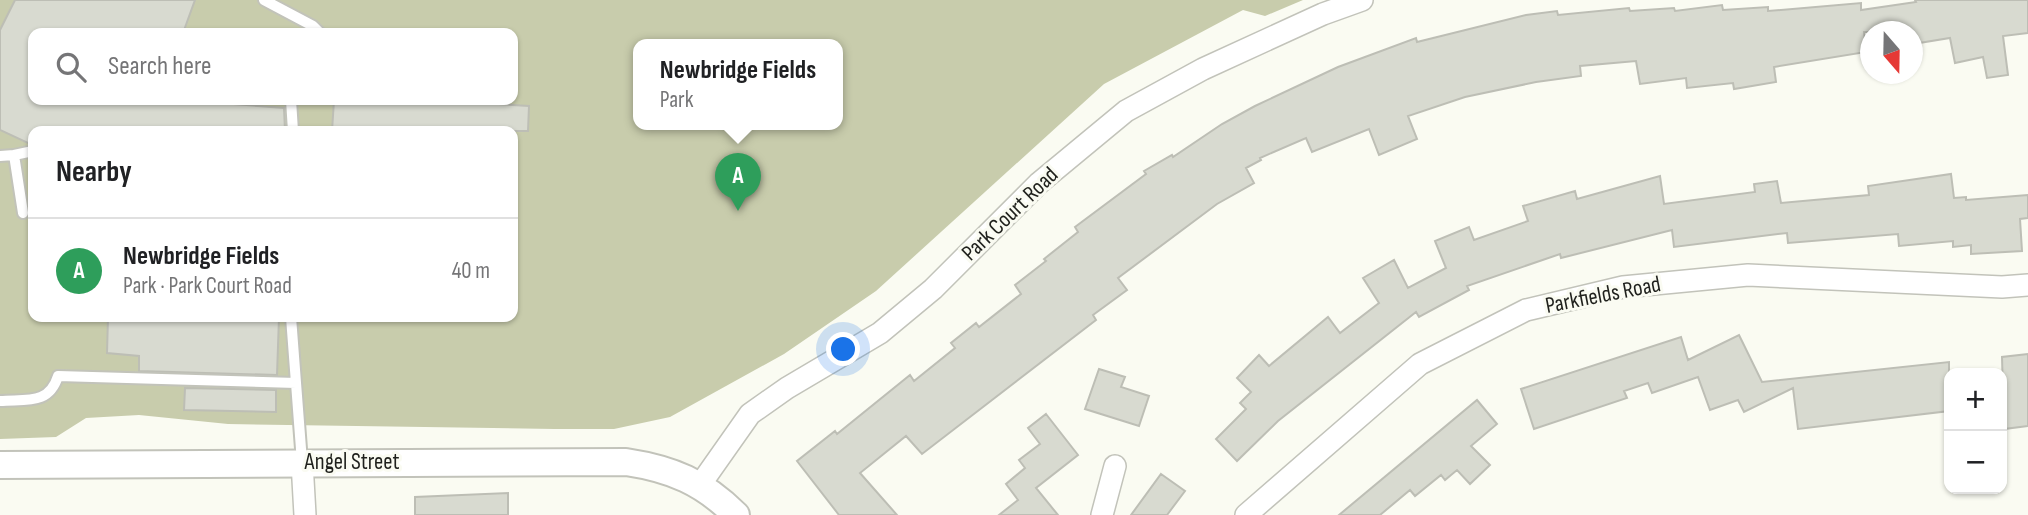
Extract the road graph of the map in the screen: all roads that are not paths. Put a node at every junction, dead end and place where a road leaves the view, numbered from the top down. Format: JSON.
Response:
{"nodes":[{"id":1,"x":264,"y":0,"type":"edge"},
{"id":2,"x":1362,"y":0,"type":"edge"},
{"id":3,"x":315,"y":28,"type":"edge"},
{"id":4,"x":291,"y":105,"type":"edge"},
{"id":5,"x":293,"y":126,"type":"edge"},
{"id":6,"x":28,"y":152,"type":"edge"},
{"id":7,"x":14,"y":155,"type":"junction"},
{"id":8,"x":0,"y":156,"type":"edge"},
{"id":9,"x":23,"y":214,"type":"dead end"},
{"id":10,"x":2028,"y":285,"type":"edge"},
{"id":11,"x":292,"y":322,"type":"edge"},
{"id":12,"x":296,"y":383,"type":"junction"},
{"id":13,"x":0,"y":401,"type":"edge"},
{"id":14,"x":302,"y":462,"type":"junction"},
{"id":15,"x":0,"y":466,"type":"edge"},
{"id":16,"x":1115,"y":466,"type":"dead end"},
{"id":17,"x":700,"y":485,"type":"junction"},
{"id":18,"x":304,"y":515,"type":"edge"},
{"id":19,"x":736,"y":515,"type":"edge"},
{"id":20,"x":1102,"y":515,"type":"edge"},
{"id":21,"x":1246,"y":515,"type":"edge"}],
"edges":[{"from":1,"to":3,"type":"lane"},
{"from":2,"to":17,"type":"street","name":"Park Court Road"},
{"from":4,"to":5,"type":"lane"},
{"from":6,"to":7,"type":"lane"},
{"from":7,"to":8,"type":"lane"},
{"from":7,"to":9,"type":"lane"},
{"from":10,"to":21,"type":"street","name":"Parkfields Road"},
{"from":11,"to":12,"type":"lane"},
{"from":12,"to":13,"type":"lane"},
{"from":12,"to":14,"type":"lane"},
{"from":14,"to":15,"type":"street","name":"Angel Street"},
{"from":14,"to":17,"type":"street","name":"Angel Street"},
{"from":14,"to":18,"type":"street"},
{"from":16,"to":20,"type":"street"},
{"from":17,"to":19,"type":"street","name":"Angel Street"}]}
